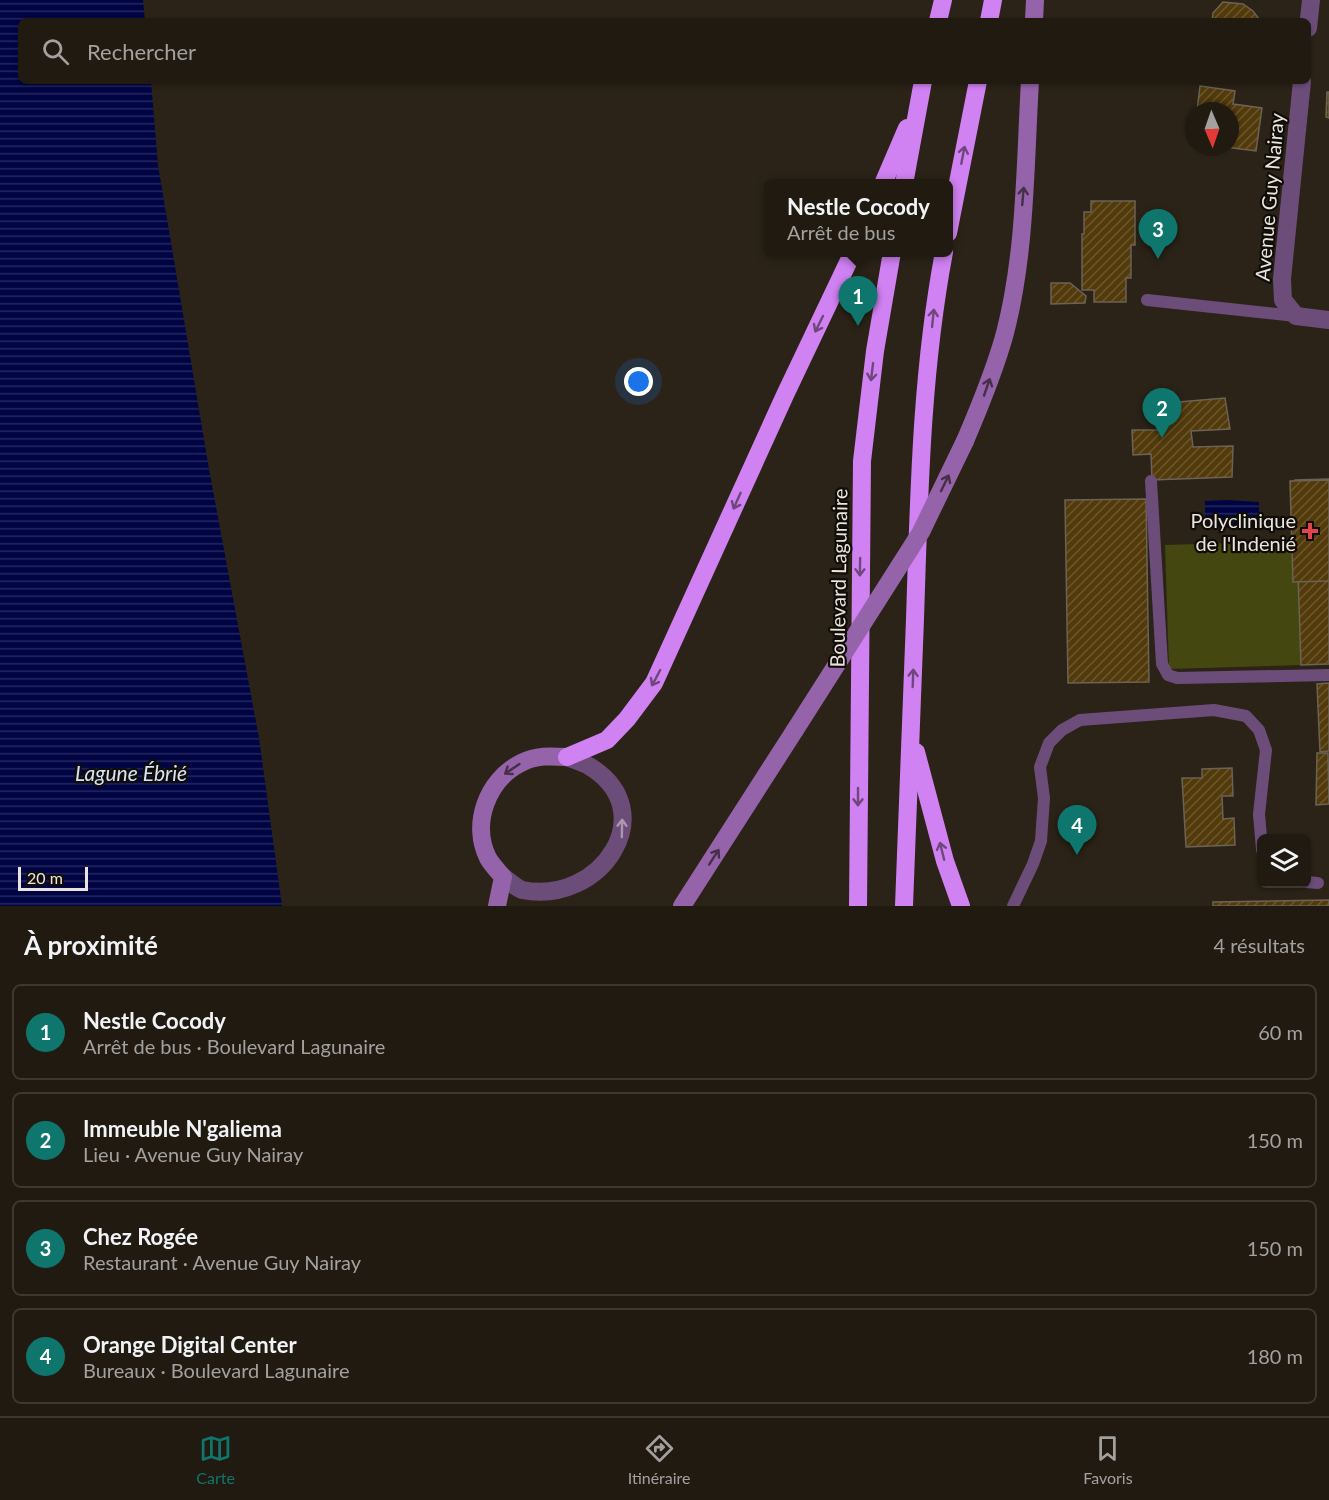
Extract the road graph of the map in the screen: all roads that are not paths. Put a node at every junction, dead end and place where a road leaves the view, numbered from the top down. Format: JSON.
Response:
{"nodes":[{"id":1,"x":943,"y":0,"type":"edge"},
{"id":2,"x":993,"y":0,"type":"edge"},
{"id":3,"x":1035,"y":0,"type":"edge"},
{"id":4,"x":1311,"y":0,"type":"edge"},
{"id":5,"x":939,"y":18,"type":"edge"},
{"id":6,"x":990,"y":18,"type":"edge"},
{"id":7,"x":1034,"y":18,"type":"edge"},
{"id":8,"x":1309,"y":18,"type":"edge"},
{"id":9,"x":977,"y":84,"type":"edge"},
{"id":10,"x":1030,"y":84,"type":"edge"},
{"id":11,"x":1302,"y":84,"type":"edge"},
{"id":12,"x":921,"y":90,"type":"edge"},
{"id":13,"x":885,"y":179,"type":"edge"},
{"id":14,"x":905,"y":179,"type":"edge"},
{"id":15,"x":953,"y":208,"type":"edge"},
{"id":16,"x":851,"y":257,"type":"edge"},
{"id":17,"x":891,"y":257,"type":"edge"},
{"id":18,"x":943,"y":257,"type":"edge"},
{"id":19,"x":1147,"y":300,"type":"dead end"},
{"id":20,"x":1296,"y":316,"type":"junction"},
{"id":21,"x":1329,"y":320,"type":"edge"},
{"id":22,"x":1151,"y":481,"type":"dead end"},
{"id":23,"x":1329,"y":675,"type":"edge"},
{"id":24,"x":912,"y":737,"type":"junction"},
{"id":25,"x":567,"y":757,"type":"junction"},
{"id":26,"x":1261,"y":834,"type":"edge"},
{"id":27,"x":502,"y":877,"type":"junction"},
{"id":28,"x":561,"y":901,"type":"edge"},
{"id":29,"x":497,"y":906,"type":"edge"},
{"id":30,"x":682,"y":906,"type":"edge"},
{"id":31,"x":858,"y":906,"type":"edge"},
{"id":32,"x":904,"y":906,"type":"edge"},
{"id":33,"x":961,"y":906,"type":"edge"},
{"id":34,"x":1012,"y":906,"type":"edge"}],
"edges":[{"from":1,"to":5,"type":"highway"},
{"from":2,"to":6,"type":"highway"},
{"from":3,"to":7,"type":"main road"},
{"from":4,"to":8,"type":"street"},
{"from":15,"to":9,"type":"highway","one_way":true},
{"from":30,"to":10,"type":"main road","one_way":true,"bridge":true},
{"from":11,"to":20,"type":"street","name":"Avenue Guy Nairay"},
{"from":12,"to":13,"type":"highway"},
{"from":12,"to":14,"type":"highway"},
{"from":16,"to":25,"type":"highway","one_way":true},
{"from":17,"to":31,"type":"highway","name":"Boulevard Lagunaire","one_way":true},
{"from":24,"to":18,"type":"highway","one_way":true},
{"from":19,"to":20,"type":"lane"},
{"from":20,"to":21,"type":"street"},
{"from":22,"to":23,"type":"lane"},
{"from":24,"to":32,"type":"highway"},
{"from":33,"to":24,"type":"highway","one_way":true},
{"from":25,"to":27,"type":"main road","one_way":true},
{"from":28,"to":25,"type":"street","one_way":true},
{"from":26,"to":34,"type":"lane"},
{"from":27,"to":28,"type":"street"},
{"from":27,"to":29,"type":"main road"}]}
